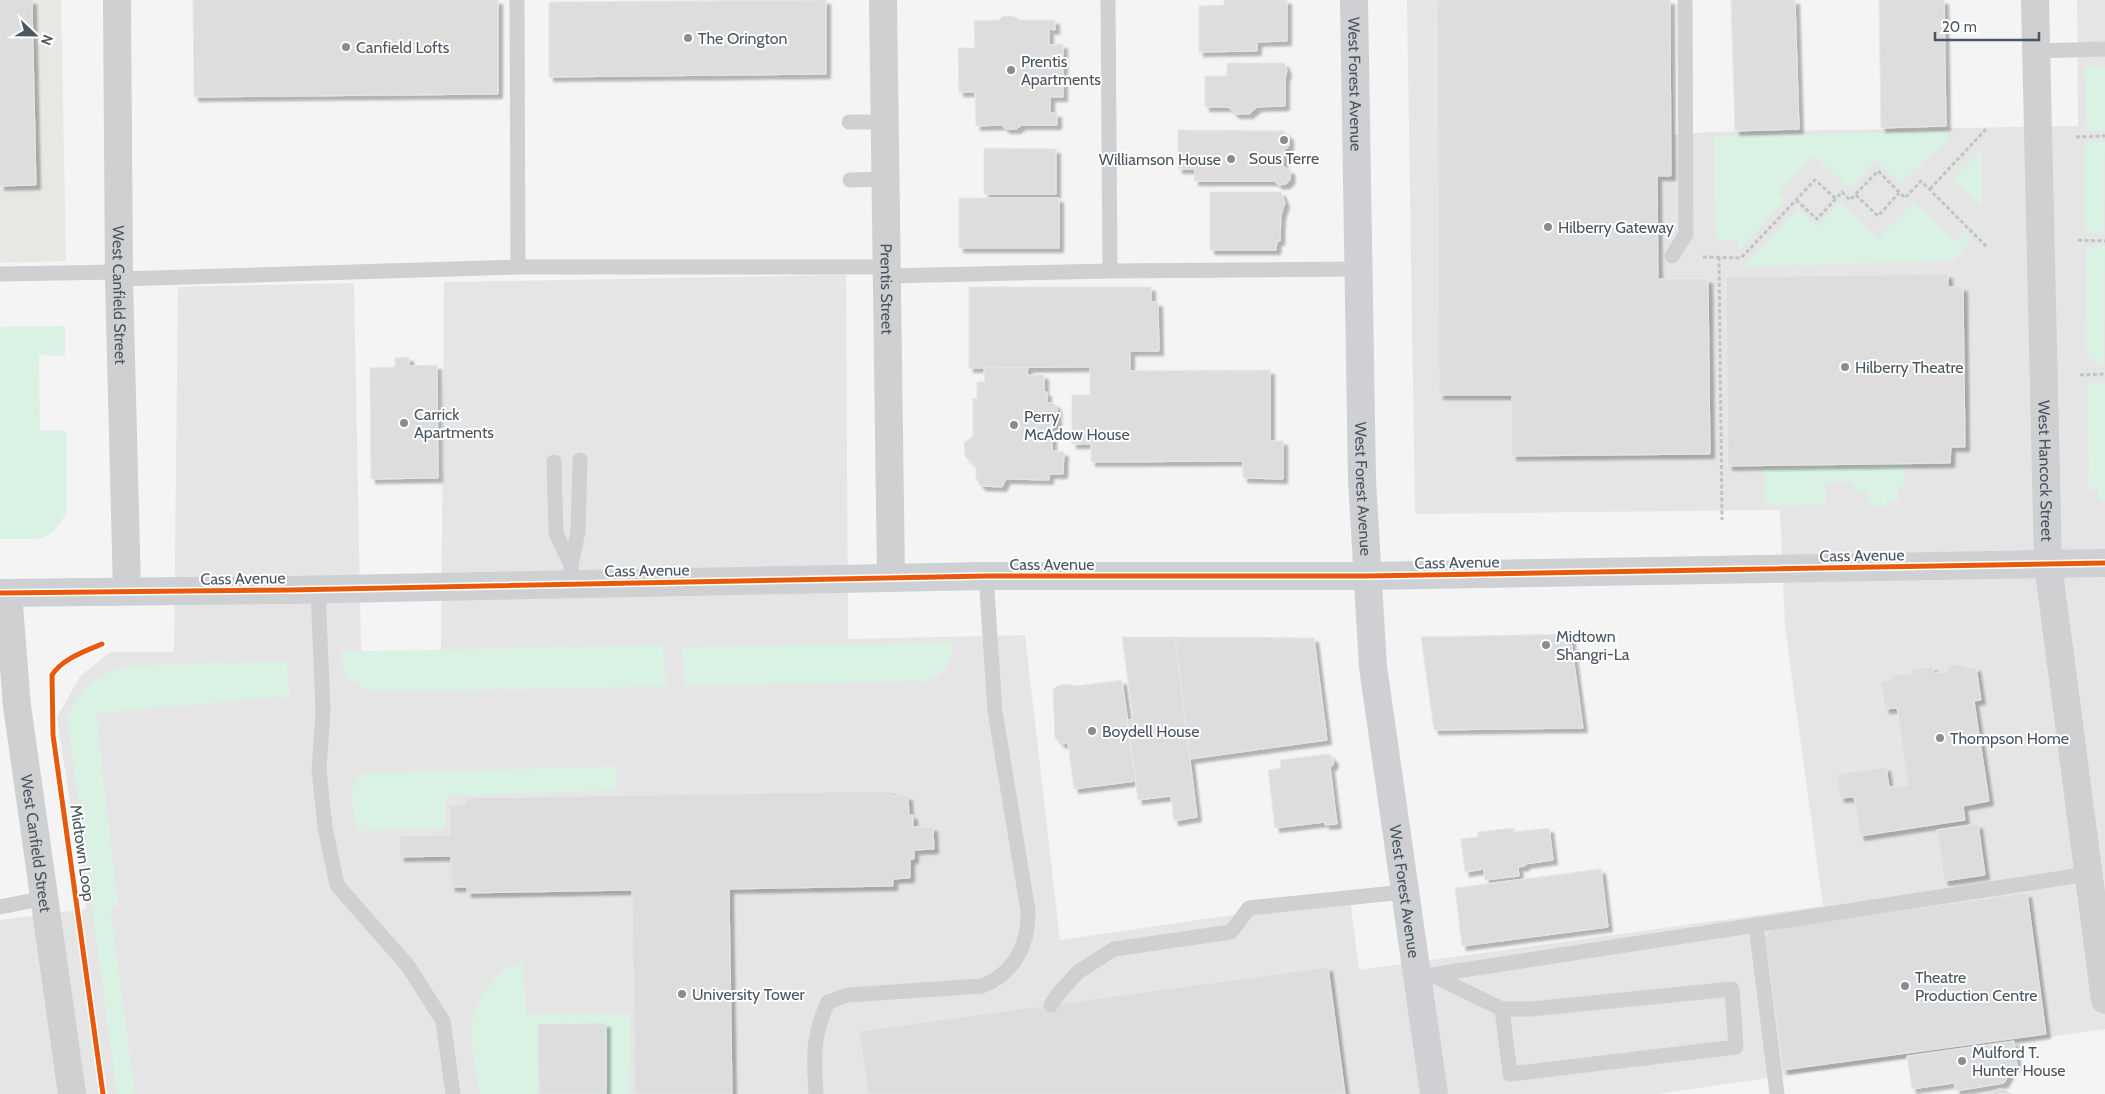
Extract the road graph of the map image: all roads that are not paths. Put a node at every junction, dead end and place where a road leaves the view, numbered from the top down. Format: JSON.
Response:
{"nodes":[{"id":1,"x":117,"y":0,"type":"edge"},
{"id":2,"x":517,"y":0,"type":"edge"},
{"id":3,"x":883,"y":0,"type":"edge"},
{"id":4,"x":1108,"y":0,"type":"edge"},
{"id":5,"x":1354,"y":0,"type":"edge"},
{"id":6,"x":1685,"y":0,"type":"edge"},
{"id":7,"x":2035,"y":0,"type":"edge"},
{"id":8,"x":2105,"y":49,"type":"edge"},
{"id":9,"x":2036,"y":51,"type":"junction"},
{"id":10,"x":849,"y":122,"type":"dead end"},
{"id":11,"x":885,"y":122,"type":"junction"},
{"id":12,"x":885,"y":179,"type":"junction"},
{"id":13,"x":850,"y":180,"type":"dead end"},
{"id":14,"x":1672,"y":256,"type":"road end"},
{"id":15,"x":518,"y":267,"type":"junction"},
{"id":16,"x":1358,"y":269,"type":"junction"},
{"id":17,"x":1110,"y":271,"type":"junction"},
{"id":18,"x":887,"y":272,"type":"junction"},
{"id":19,"x":0,"y":274,"type":"edge"},
{"id":20,"x":120,"y":275,"type":"junction"},
{"id":21,"x":580,"y":460,"type":"dead end"},
{"id":22,"x":554,"y":462,"type":"dead end"},
{"id":23,"x":2105,"y":563,"type":"edge"},
{"id":24,"x":2048,"y":564,"type":"junction"},
{"id":25,"x":571,"y":574,"type":"junction"},
{"id":26,"x":986,"y":576,"type":"junction"},
{"id":27,"x":1367,"y":576,"type":"junction"},
{"id":28,"x":891,"y":578,"type":"junction"},
{"id":29,"x":318,"y":589,"type":"junction"},
{"id":30,"x":127,"y":590,"type":"junction"},
{"id":31,"x":4,"y":593,"type":"edge"},
{"id":32,"x":2088,"y":874,"type":"junction"},
{"id":33,"x":1404,"y":892,"type":"junction"},
{"id":34,"x":45,"y":898,"type":"junction"},
{"id":35,"x":0,"y":907,"type":"edge"},
{"id":36,"x":1756,"y":925,"type":"junction"},
{"id":37,"x":2102,"y":959,"type":"edge"},
{"id":38,"x":1424,"y":976,"type":"junction"},
{"id":39,"x":2105,"y":1000,"type":"edge"},
{"id":40,"x":1051,"y":1005,"type":"dead end"},
{"id":41,"x":1502,"y":1009,"type":"junction"},
{"id":42,"x":72,"y":1094,"type":"edge"},
{"id":43,"x":453,"y":1094,"type":"edge"},
{"id":44,"x":816,"y":1094,"type":"edge"},
{"id":45,"x":1434,"y":1094,"type":"edge"},
{"id":46,"x":1777,"y":1094,"type":"edge"}],
"edges":[{"from":1,"to":20,"type":"street","name":"West Canfield Street"},
{"from":2,"to":15,"type":"lane"},
{"from":3,"to":11,"type":"street","name":"Prentis Street"},
{"from":4,"to":17,"type":"lane"},
{"from":5,"to":16,"type":"street","name":"West Forest Avenue"},
{"from":6,"to":14,"type":"lane"},
{"from":7,"to":9,"type":"street","name":"West Hancock Street"},
{"from":8,"to":9,"type":"lane"},
{"from":9,"to":24,"type":"street","name":"West Hancock Street"},
{"from":10,"to":11,"type":"lane"},
{"from":11,"to":12,"type":"street","name":"Prentis Street"},
{"from":12,"to":13,"type":"lane"},
{"from":12,"to":18,"type":"street","name":"Prentis Street"},
{"from":15,"to":18,"type":"lane"},
{"from":15,"to":20,"type":"lane"},
{"from":16,"to":17,"type":"lane"},
{"from":16,"to":27,"type":"street","name":"West Forest Avenue"},
{"from":17,"to":18,"type":"lane"},
{"from":18,"to":28,"type":"street","name":"Prentis Street"},
{"from":19,"to":20,"type":"lane"},
{"from":20,"to":30,"type":"street","name":"West Canfield Street"},
{"from":21,"to":25,"type":"lane"},
{"from":22,"to":25,"type":"lane"},
{"from":23,"to":24,"type":"street","name":"Cass Avenue"},
{"from":24,"to":27,"type":"street","name":"Cass Avenue"},
{"from":24,"to":32,"type":"street","name":"West Hancock Street"},
{"from":25,"to":28,"type":"street","name":"Cass Avenue"},
{"from":25,"to":29,"type":"street","name":"Cass Avenue"},
{"from":26,"to":27,"type":"street","name":"Cass Avenue"},
{"from":26,"to":28,"type":"street","name":"Cass Avenue"},
{"from":26,"to":44,"type":"lane"},
{"from":27,"to":33,"type":"street","name":"West Forest Avenue"},
{"from":29,"to":30,"type":"street","name":"Cass Avenue"},
{"from":29,"to":43,"type":"lane"},
{"from":30,"to":31,"type":"street","name":"Cass Avenue"},
{"from":31,"to":34,"type":"street","name":"West Canfield Street"},
{"from":32,"to":36,"type":"lane"},
{"from":32,"to":37,"type":"street","name":"West Hancock Street"},
{"from":33,"to":38,"type":"street","name":"West Forest Avenue"},
{"from":33,"to":40,"type":"lane"},
{"from":34,"to":35,"type":"lane"},
{"from":34,"to":42,"type":"street","name":"West Canfield Street"},
{"from":36,"to":38,"type":"lane"},
{"from":36,"to":46,"type":"lane"},
{"from":37,"to":39,"type":"street","name":"West Hancock Street"},
{"from":38,"to":41,"type":"lane"},
{"from":38,"to":45,"type":"street","name":"West Forest Avenue"},
{"from":41,"to":41,"type":"lane"}]}
